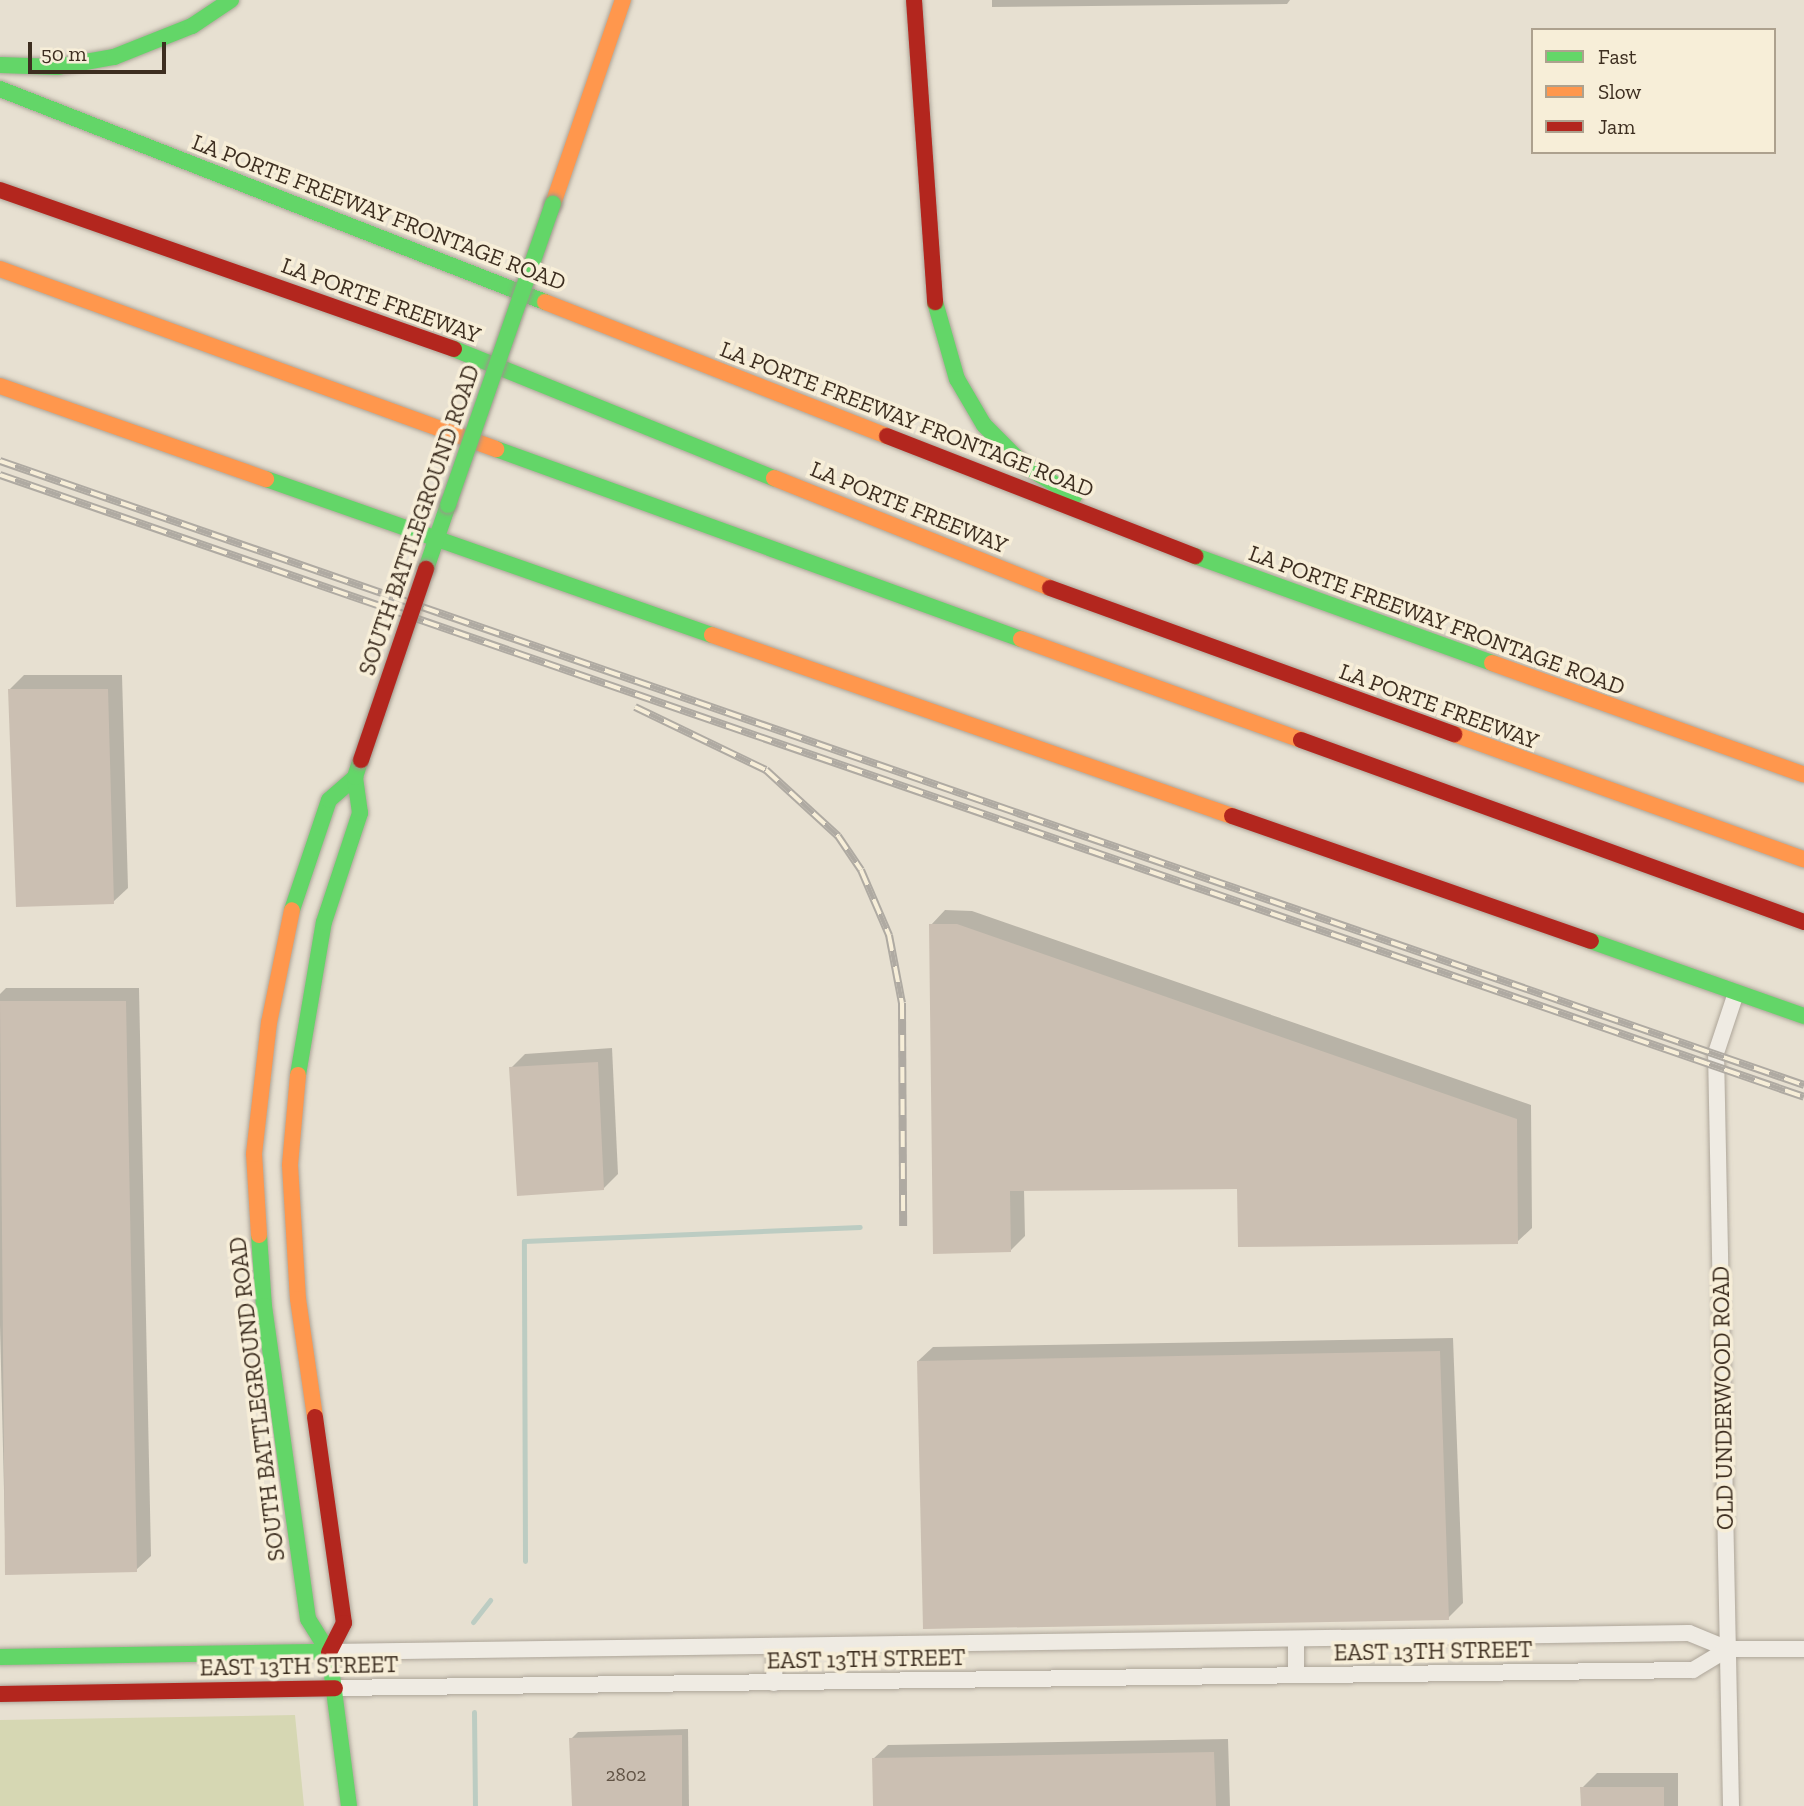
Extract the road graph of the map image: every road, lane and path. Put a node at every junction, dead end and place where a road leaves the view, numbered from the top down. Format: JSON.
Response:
{"nodes":[{"id":1,"x":231,"y":0,"type":"edge"},
{"id":2,"x":623,"y":0,"type":"edge"},
{"id":3,"x":914,"y":0,"type":"edge"},
{"id":4,"x":0,"y":65,"type":"edge"},
{"id":5,"x":0,"y":89,"type":"edge"},
{"id":6,"x":0,"y":190,"type":"edge"},
{"id":7,"x":0,"y":269,"type":"edge"},
{"id":8,"x":0,"y":386,"type":"edge"},
{"id":9,"x":436,"y":539,"type":"junction"},
{"id":10,"x":1189,"y":554,"type":"junction"},
{"id":11,"x":1804,"y":775,"type":"edge"},
{"id":12,"x":355,"y":777,"type":"junction"},
{"id":13,"x":1804,"y":859,"type":"edge"},
{"id":14,"x":1804,"y":922,"type":"edge"},
{"id":15,"x":1736,"y":993,"type":"junction"},
{"id":16,"x":1804,"y":1016,"type":"edge"},
{"id":17,"x":1296,"y":1639,"type":"junction"},
{"id":18,"x":775,"y":1646,"type":"junction"},
{"id":19,"x":1728,"y":1649,"type":"junction"},
{"id":20,"x":1804,"y":1649,"type":"edge"},
{"id":21,"x":329,"y":1652,"type":"junction"},
{"id":22,"x":0,"y":1657,"type":"edge"},
{"id":23,"x":1296,"y":1675,"type":"junction"},
{"id":24,"x":774,"y":1683,"type":"junction"},
{"id":25,"x":335,"y":1688,"type":"junction"},
{"id":26,"x":0,"y":1694,"type":"edge"},
{"id":27,"x":349,"y":1806,"type":"edge"},
{"id":28,"x":1731,"y":1806,"type":"edge"}],
"edges":[{"from":1,"to":4,"type":"main road"},
{"from":2,"to":9,"type":"main road","name":"SOUTH BATTLEGROUND ROAD","bridge":true},
{"from":3,"to":10,"type":"main road"},
{"from":5,"to":10,"type":"main road","name":"LA PORTE FREEWAY FRONTAGE ROAD"},
{"from":6,"to":13,"type":"main road","name":"LA PORTE FREEWAY"},
{"from":7,"to":14,"type":"main road"},
{"from":8,"to":9,"type":"main road"},
{"from":9,"to":12,"type":"main road","name":"SOUTH BATTLEGROUND ROAD","bridge":true},
{"from":9,"to":15,"type":"main road"},
{"from":10,"to":11,"type":"main road","name":"LA PORTE FREEWAY FRONTAGE ROAD"},
{"from":12,"to":21,"type":"main road","name":"SOUTH BATTLEGROUND ROAD"},
{"from":12,"to":21,"type":"main road","name":"SOUTH BATTLEGROUND ROAD"},
{"from":15,"to":16,"type":"main road"},
{"from":15,"to":19,"type":"street","name":"OLD UNDERWOOD ROAD"},
{"from":17,"to":18,"type":"street","name":"EAST 13TH STREET"},
{"from":17,"to":19,"type":"street","name":"EAST 13TH STREET"},
{"from":17,"to":23,"type":"street"},
{"from":18,"to":21,"type":"street","name":"EAST 13TH STREET"},
{"from":18,"to":24,"type":"street"},
{"from":19,"to":20,"type":"street","name":"EAST 13TH STREET"},
{"from":19,"to":23,"type":"street","name":"EAST 13TH STREET"},
{"from":19,"to":28,"type":"street","name":"OLD UNDERWOOD ROAD"},
{"from":21,"to":22,"type":"main road","name":"EAST 13TH STREET"},
{"from":21,"to":25,"type":"main road","name":"SOUTH BATTLEGROUND ROAD"},
{"from":23,"to":24,"type":"street","name":"EAST 13TH STREET"},
{"from":24,"to":25,"type":"street","name":"EAST 13TH STREET"},
{"from":25,"to":26,"type":"main road","name":"EAST 13TH STREET"},
{"from":25,"to":27,"type":"main road","name":"SOUTH BATTLEGROUND ROAD"}]}
